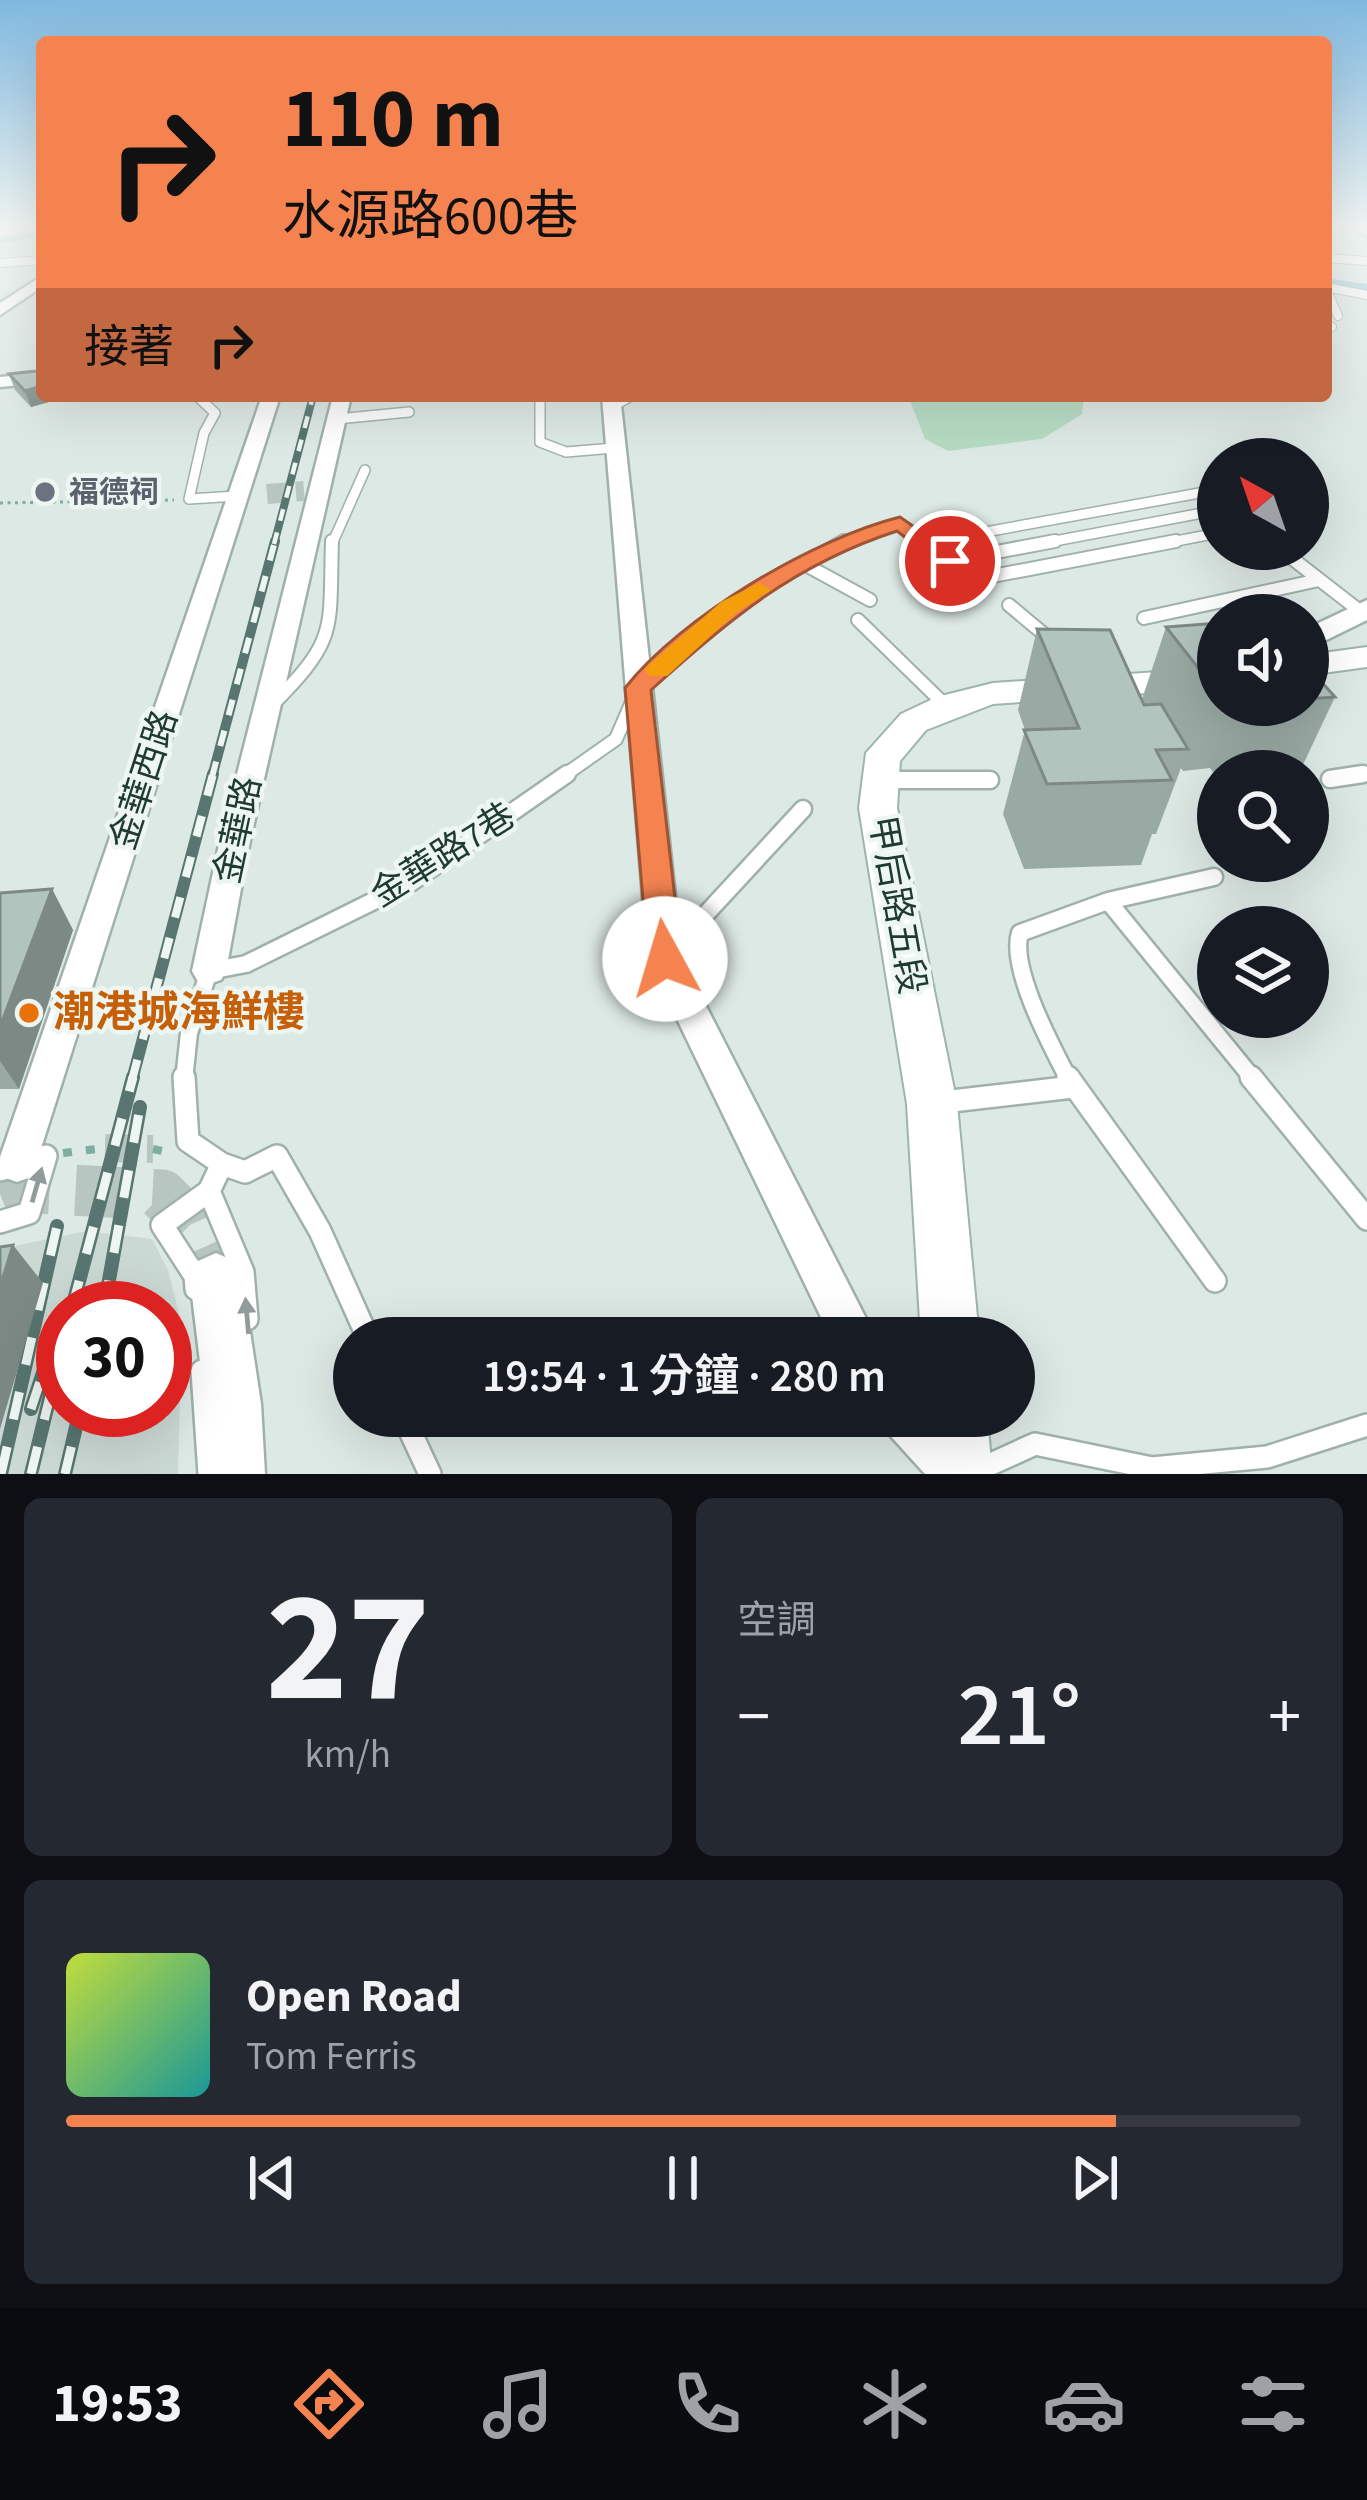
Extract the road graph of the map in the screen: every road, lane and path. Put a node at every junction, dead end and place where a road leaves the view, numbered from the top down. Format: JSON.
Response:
{"nodes":[{"id":1,"x":1332,"y":303,"type":"edge"},
{"id":2,"x":1338,"y":316,"type":"dead end"},
{"id":3,"x":36,"y":378,"type":"edge"},
{"id":4,"x":0,"y":382,"type":"edge"},
{"id":5,"x":203,"y":402,"type":"edge"},
{"id":6,"x":270,"y":402,"type":"edge"},
{"id":7,"x":540,"y":402,"type":"edge"},
{"id":8,"x":618,"y":402,"type":"edge"},
{"id":9,"x":339,"y":407,"type":"edge"},
{"id":10,"x":409,"y":412,"type":"dead end"},
{"id":11,"x":614,"y":448,"type":"junction"},
{"id":12,"x":365,"y":470,"type":"dead end"},
{"id":13,"x":1197,"y":493,"type":"edge"},
{"id":14,"x":252,"y":495,"type":"junction"},
{"id":15,"x":189,"y":499,"type":"junction"},
{"id":16,"x":0,"y":503,"type":"edge"},
{"id":17,"x":1197,"y":510,"type":"edge"},
{"id":18,"x":1197,"y":536,"type":"edge"},
{"id":19,"x":925,"y":543,"type":"junction"},
{"id":20,"x":950,"y":561,"type":"junction"},
{"id":21,"x":806,"y":565,"type":"junction"},
{"id":22,"x":1306,"y":570,"type":"edge"},
{"id":23,"x":1319,"y":580,"type":"junction"},
{"id":24,"x":870,"y":600,"type":"dead end"},
{"id":25,"x":1009,"y":605,"type":"dead end"},
{"id":26,"x":1358,"y":614,"type":"edge"},
{"id":27,"x":1144,"y":618,"type":"dead end"},
{"id":28,"x":858,"y":620,"type":"dead end"},
{"id":29,"x":1329,"y":629,"type":"edge"},
{"id":30,"x":1057,"y":645,"type":"edge"},
{"id":31,"x":1365,"y":659,"type":"edge"},
{"id":32,"x":1329,"y":663,"type":"edge"},
{"id":33,"x":1197,"y":678,"type":"edge"},
{"id":34,"x":638,"y":688,"type":"junction"},
{"id":35,"x":945,"y":705,"type":"junction"},
{"id":36,"x":265,"y":713,"type":"junction"},
{"id":37,"x":1367,"y":773,"type":"edge"},
{"id":38,"x":1330,"y":779,"type":"dead end"},
{"id":39,"x":878,"y":780,"type":"junction"},
{"id":40,"x":990,"y":780,"type":"dead end"},
{"id":41,"x":803,"y":809,"type":"dead end"},
{"id":42,"x":1197,"y":881,"type":"edge"},
{"id":43,"x":1108,"y":901,"type":"junction"},
{"id":44,"x":665,"y":959,"type":"junction"},
{"id":45,"x":209,"y":971,"type":"junction"},
{"id":46,"x":1073,"y":1087,"type":"junction"},
{"id":47,"x":932,"y":1104,"type":"junction"},
{"id":48,"x":105,"y":1148,"type":"tunnel mouth"},
{"id":49,"x":46,"y":1156,"type":"junction"},
{"id":50,"x":222,"y":1164,"type":"junction"},
{"id":51,"x":8,"y":1167,"type":"edge"},
{"id":52,"x":209,"y":1191,"type":"junction"},
{"id":53,"x":1367,"y":1219,"type":"edge"},
{"id":54,"x":0,"y":1222,"type":"edge"},
{"id":55,"x":216,"y":1280,"type":"tunnel mouth"},
{"id":56,"x":1216,"y":1281,"type":"dead end"},
{"id":57,"x":359,"y":1317,"type":"edge"},
{"id":58,"x":844,"y":1317,"type":"edge"},
{"id":59,"x":948,"y":1317,"type":"edge"},
{"id":60,"x":1367,"y":1425,"type":"edge"},
{"id":61,"x":413,"y":1437,"type":"edge"},
{"id":62,"x":924,"y":1437,"type":"edge"},
{"id":63,"x":958,"y":1437,"type":"edge"},
{"id":64,"x":247,"y":1463,"type":"edge"},
{"id":65,"x":209,"y":1474,"type":"edge"},
{"id":66,"x":430,"y":1474,"type":"edge"},
{"id":67,"x":962,"y":1474,"type":"edge"}],
"edges":[{"from":1,"to":2,"type":"lane"},
{"from":3,"to":4,"type":"street"},
{"from":5,"to":15,"type":"lane"},
{"from":6,"to":14,"type":"street","name":"金華西路"},
{"from":7,"to":11,"type":"lane"},
{"from":8,"to":11,"type":"street"},
{"from":9,"to":10,"type":"lane"},
{"from":9,"to":36,"type":"street","name":"金華路"},
{"from":11,"to":34,"type":"street"},
{"from":12,"to":36,"type":"lane"},
{"from":13,"to":19,"type":"lane"},
{"from":14,"to":15,"type":"lane"},
{"from":14,"to":51,"type":"street","name":"金華西路"},
{"from":15,"to":16,"type":"path"},
{"from":17,"to":20,"type":"lane"},
{"from":18,"to":20,"type":"lane"},
{"from":19,"to":20,"type":"lane"},
{"from":19,"to":21,"type":"lane"},
{"from":21,"to":24,"type":"lane"},
{"from":21,"to":34,"type":"lane"},
{"from":22,"to":23,"type":"lane"},
{"from":23,"to":26,"type":"lane"},
{"from":23,"to":27,"type":"lane"},
{"from":25,"to":30,"type":"lane"},
{"from":26,"to":29,"type":"street"},
{"from":26,"to":31,"type":"street"},
{"from":28,"to":35,"type":"lane"},
{"from":31,"to":32,"type":"main road"},
{"from":33,"to":35,"type":"main road","name":"甲后路五段"},
{"from":34,"to":44,"type":"street"},
{"from":34,"to":45,"type":"lane","name":"金華路7巷"},
{"from":35,"to":39,"type":"main road","name":"甲后路五段"},
{"from":36,"to":45,"type":"street","name":"金華路"},
{"from":37,"to":38,"type":"lane"},
{"from":39,"to":40,"type":"lane"},
{"from":39,"to":47,"type":"main road","name":"甲后路五段"},
{"from":41,"to":44,"type":"lane"},
{"from":42,"to":43,"type":"lane"},
{"from":43,"to":46,"type":"lane"},
{"from":43,"to":53,"type":"lane"},
{"from":44,"to":58,"type":"street"},
{"from":45,"to":50,"type":"lane","name":"金華路"},
{"from":46,"to":47,"type":"lane"},
{"from":46,"to":56,"type":"lane"},
{"from":47,"to":59,"type":"main road","name":"甲后路五段"},
{"from":48,"to":49,"type":"path"},
{"from":49,"to":51,"type":"lane"},
{"from":54,"to":49,"type":"lane","one_way":true},
{"from":50,"to":52,"type":"lane"},
{"from":50,"to":57,"type":"lane"},
{"from":64,"to":52,"type":"lane","one_way":true},
{"from":52,"to":65,"type":"lane"},
{"from":55,"to":64,"type":"street"},
{"from":60,"to":67,"type":"lane"},
{"from":61,"to":66,"type":"lane"},
{"from":62,"to":67,"type":"street"},
{"from":63,"to":67,"type":"main road"}]}
